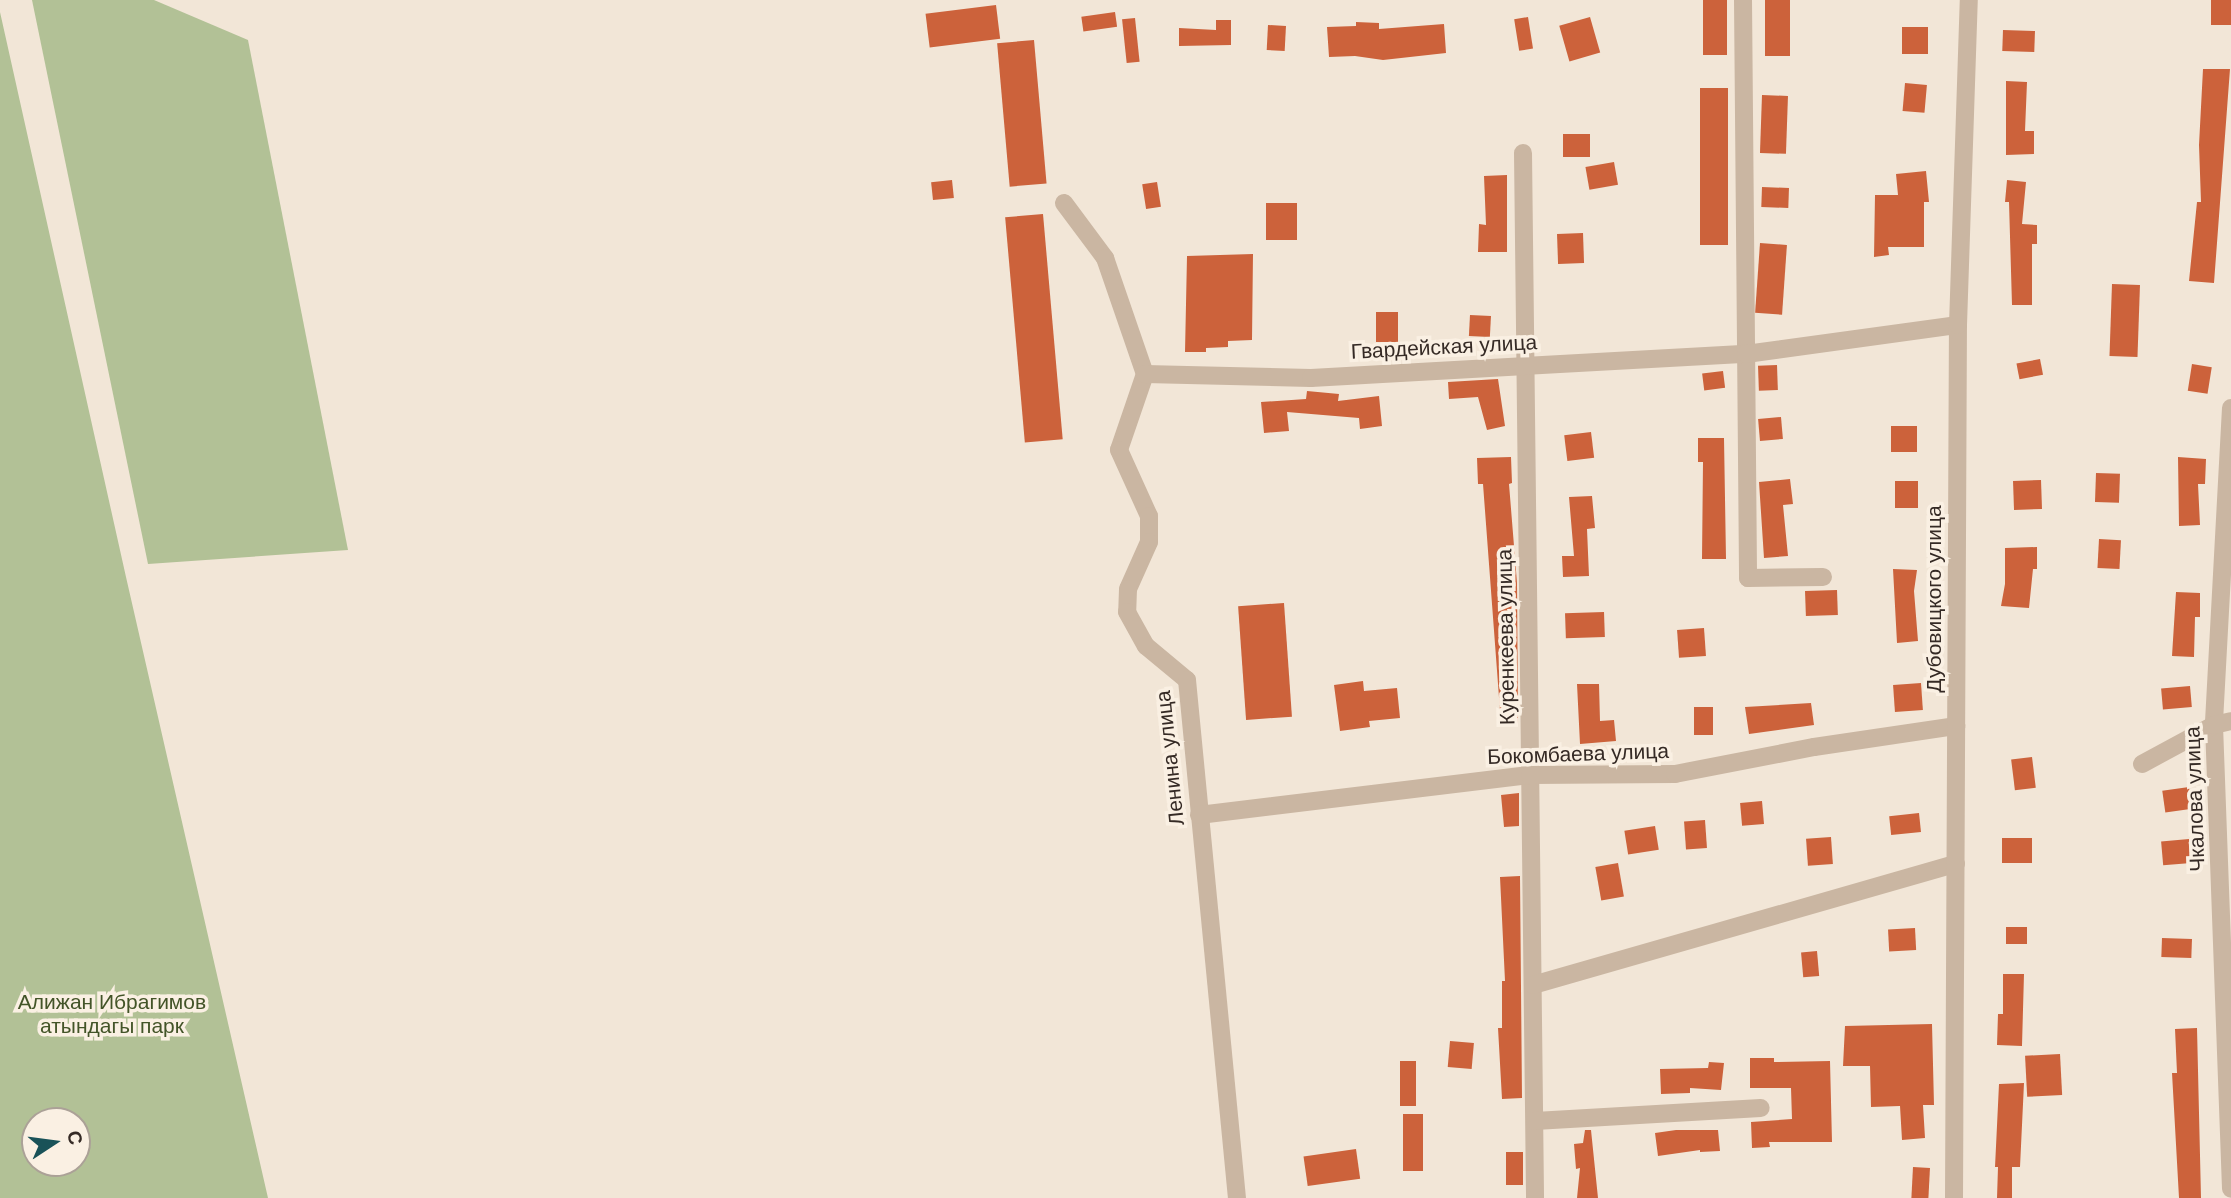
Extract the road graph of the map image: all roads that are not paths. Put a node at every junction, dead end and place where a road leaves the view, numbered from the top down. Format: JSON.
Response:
{"nodes":[{"id":1,"x":1743,"y":0,"type":"edge"},
{"id":2,"x":1969,"y":0,"type":"edge"},
{"id":3,"x":1523,"y":153,"type":"dead end"},
{"id":4,"x":1064,"y":204,"type":"dead end"},
{"id":5,"x":1958,"y":325,"type":"junction"},
{"id":6,"x":1746,"y":354,"type":"junction"},
{"id":7,"x":1525,"y":366,"type":"junction"},
{"id":8,"x":1145,"y":374,"type":"junction"},
{"id":9,"x":2231,"y":408,"type":"edge"},
{"id":10,"x":1824,"y":577,"type":"dead end"},
{"id":11,"x":2222,"y":723,"type":"edge"},
{"id":12,"x":1956,"y":726,"type":"junction"},
{"id":13,"x":2142,"y":764,"type":"dead end"},
{"id":14,"x":1530,"y":775,"type":"junction"},
{"id":15,"x":1199,"y":815,"type":"junction"},
{"id":16,"x":1956,"y":864,"type":"junction"},
{"id":17,"x":1533,"y":985,"type":"junction"},
{"id":18,"x":1761,"y":1108,"type":"dead end"},
{"id":19,"x":1535,"y":1121,"type":"junction"},
{"id":20,"x":2231,"y":1189,"type":"edge"},
{"id":21,"x":1237,"y":1198,"type":"edge"},
{"id":22,"x":1535,"y":1198,"type":"edge"},
{"id":23,"x":1954,"y":1198,"type":"edge"}],
"edges":[{"from":1,"to":6,"type":"street"},
{"from":2,"to":5,"type":"street","name":"Дубовицкого улица"},
{"from":3,"to":7,"type":"street","name":"Куренкеева улица"},
{"from":4,"to":8,"type":"street"},
{"from":5,"to":6,"type":"street","name":"Гвардейская улица"},
{"from":5,"to":12,"type":"street","name":"Дубовицкого улица"},
{"from":6,"to":7,"type":"street","name":"Гвардейская улица"},
{"from":6,"to":10,"type":"street"},
{"from":7,"to":8,"type":"street","name":"Гвардейская улица"},
{"from":7,"to":14,"type":"street","name":"Куренкеева улица"},
{"from":8,"to":15,"type":"street","name":"Ленина улица"},
{"from":9,"to":11,"type":"street","name":"Чкалова улица"},
{"from":11,"to":13,"type":"street"},
{"from":11,"to":20,"type":"street","name":"Чкалова улица"},
{"from":12,"to":14,"type":"street","name":"Бокомбаева улица"},
{"from":12,"to":16,"type":"street","name":"Дубовицкого улица"},
{"from":14,"to":15,"type":"street","name":"Бокомбаева улица"},
{"from":14,"to":17,"type":"street","name":"Куренкеева улица"},
{"from":15,"to":21,"type":"street","name":"Ленина улица"},
{"from":16,"to":17,"type":"street"},
{"from":16,"to":23,"type":"street","name":"Дубовицкого улица"},
{"from":17,"to":19,"type":"street","name":"Куренкеева улица"},
{"from":18,"to":19,"type":"street"},
{"from":19,"to":22,"type":"street","name":"Куренкеева улица"}]}
